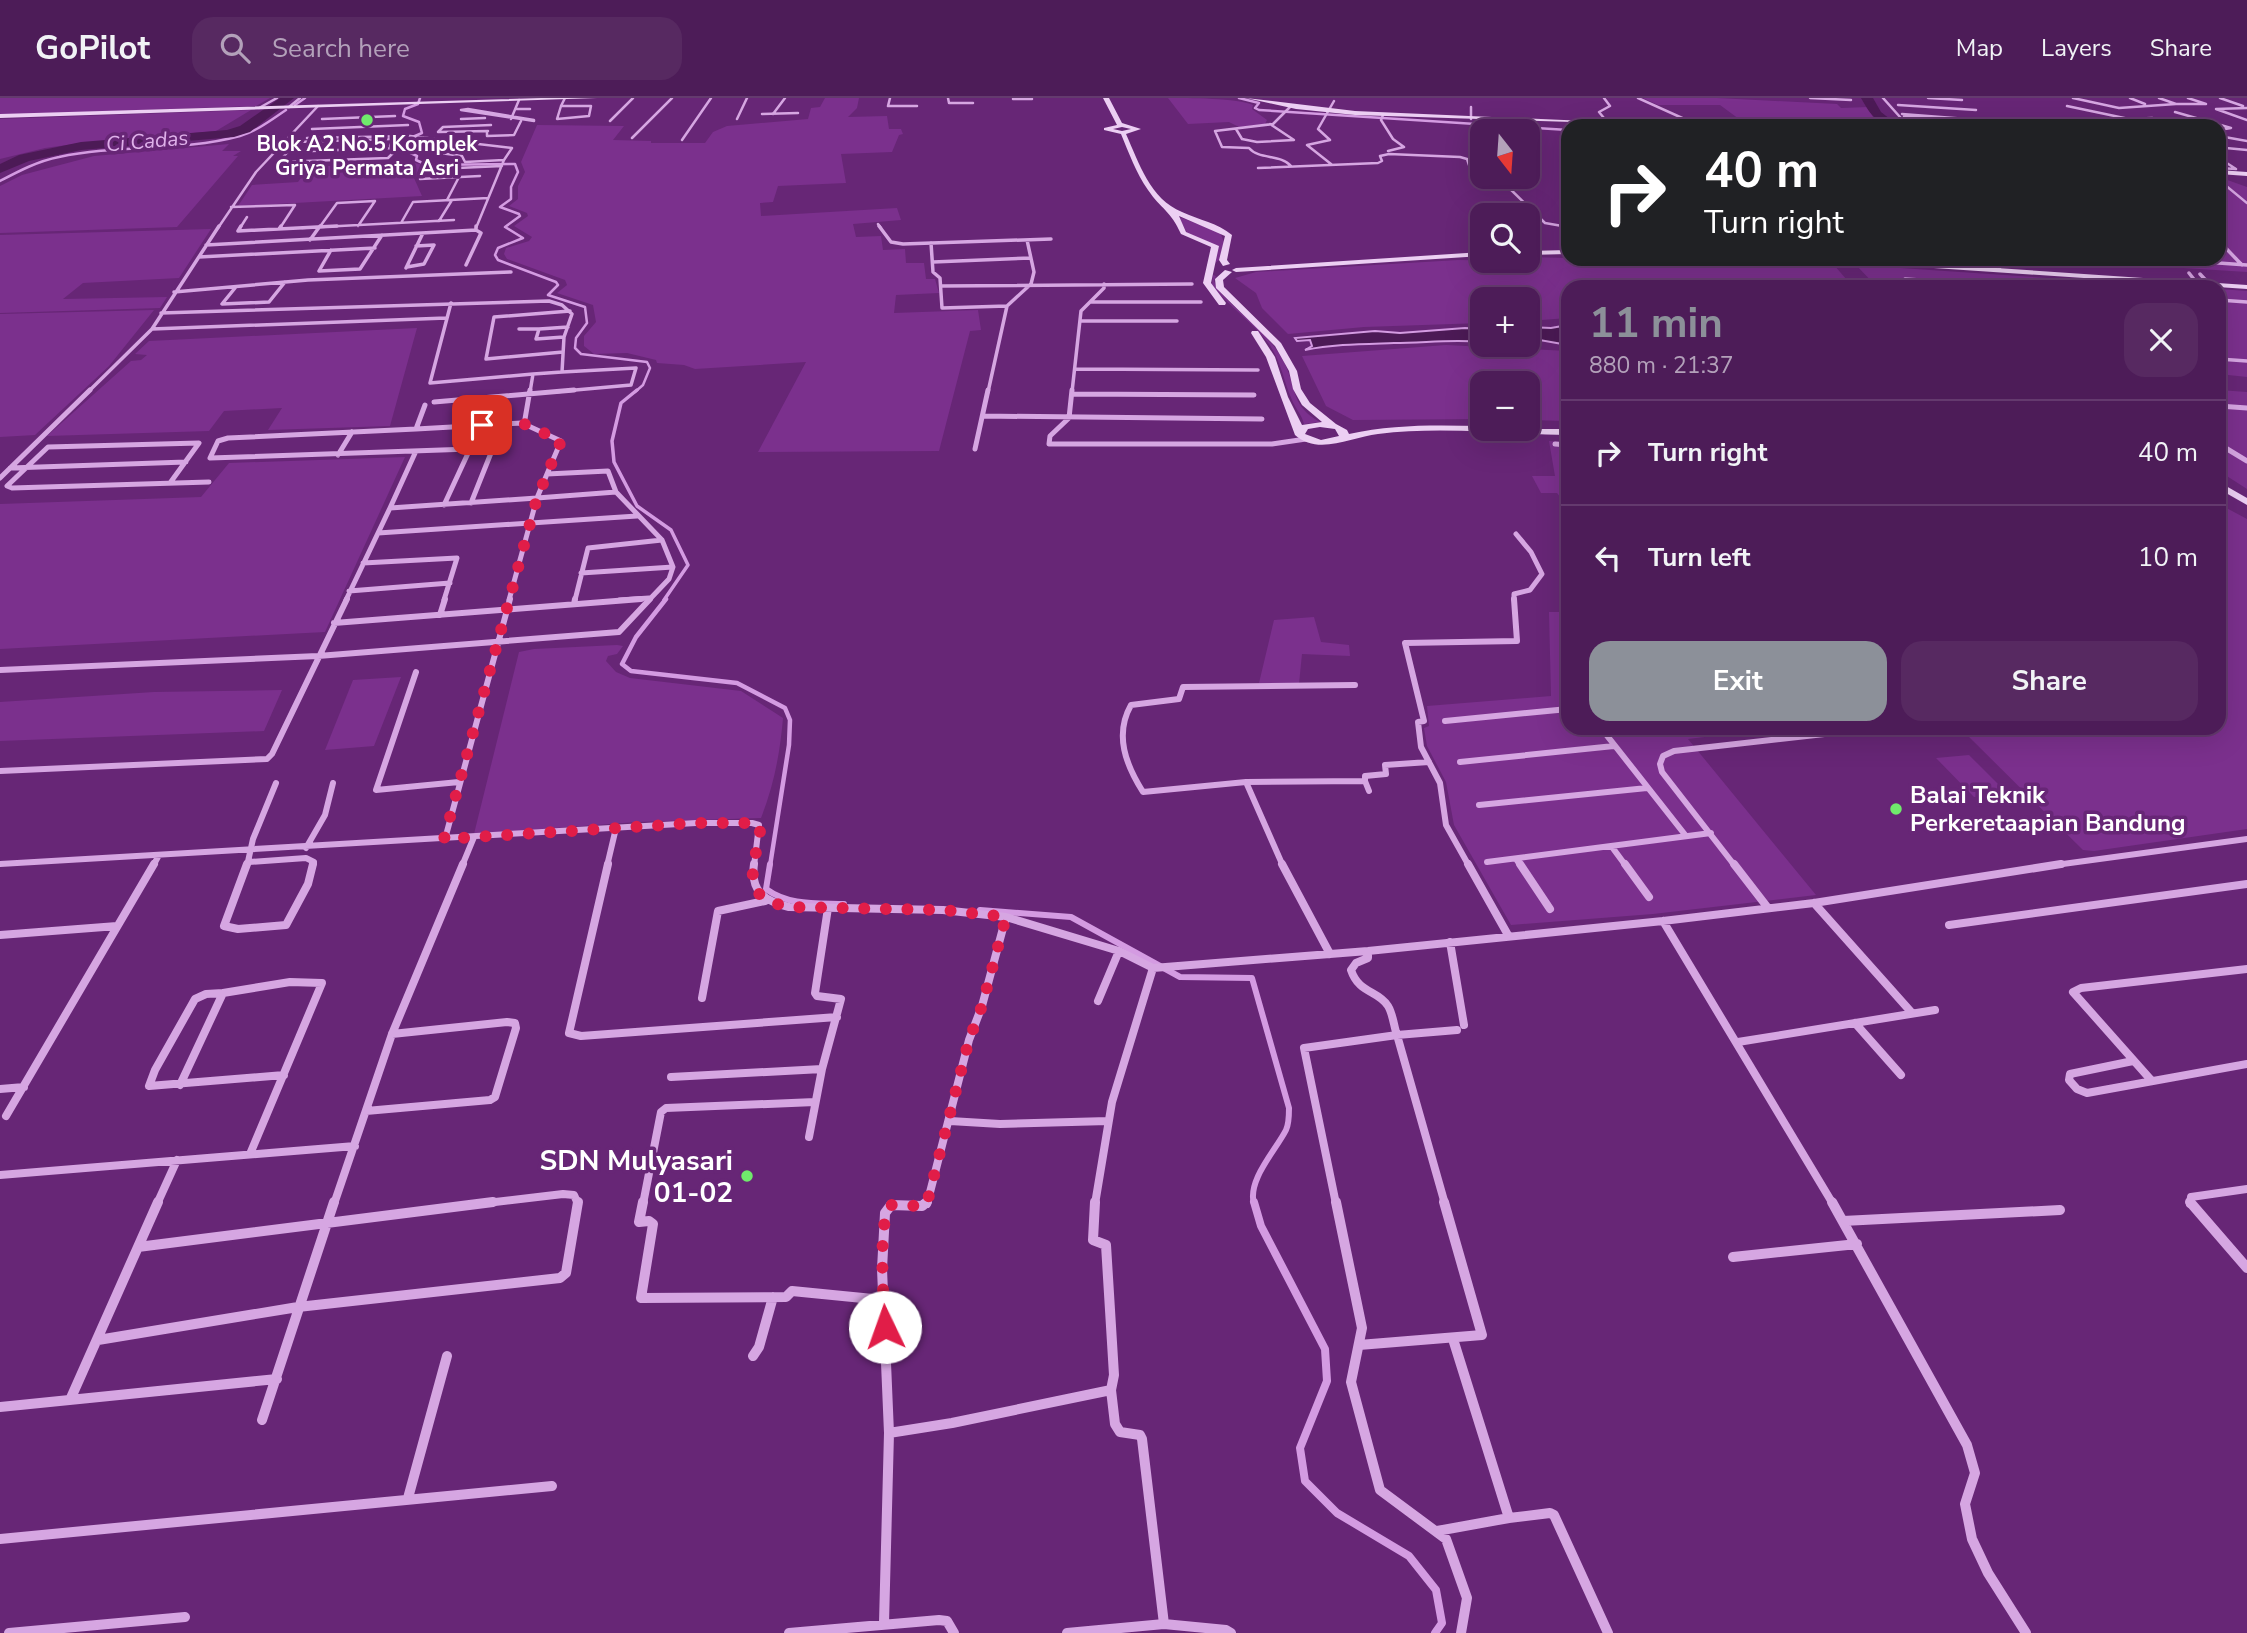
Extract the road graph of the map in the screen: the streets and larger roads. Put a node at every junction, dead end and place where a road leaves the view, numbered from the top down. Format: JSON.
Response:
{"nodes":[{"id":1,"x":276,"y":98,"type":"edge"},
{"id":2,"x":300,"y":98,"type":"edge"},
{"id":3,"x":565,"y":98,"type":"edge"},
{"id":4,"x":594,"y":98,"type":"edge"},
{"id":5,"x":633,"y":98,"type":"edge"},
{"id":6,"x":672,"y":98,"type":"edge"},
{"id":7,"x":711,"y":98,"type":"edge"},
{"id":8,"x":747,"y":98,"type":"edge"},
{"id":9,"x":785,"y":98,"type":"edge"},
{"id":10,"x":890,"y":98,"type":"edge"},
{"id":11,"x":948,"y":98,"type":"edge"},
{"id":12,"x":1106,"y":98,"type":"edge"},
{"id":13,"x":1249,"y":98,"type":"edge"},
{"id":14,"x":1604,"y":98,"type":"edge"},
{"id":15,"x":1638,"y":98,"type":"edge"},
{"id":16,"x":1810,"y":98,"type":"edge"},
{"id":17,"x":1882,"y":98,"type":"edge"},
{"id":18,"x":1895,"y":98,"type":"edge"},
{"id":19,"x":1928,"y":98,"type":"edge"},
{"id":20,"x":2073,"y":98,"type":"edge"},
{"id":21,"x":2103,"y":98,"type":"edge"},
{"id":22,"x":2130,"y":98,"type":"edge"},
{"id":23,"x":2159,"y":98,"type":"edge"},
{"id":24,"x":2188,"y":98,"type":"edge"},
{"id":25,"x":2220,"y":98,"type":"edge"},
{"id":26,"x":1013,"y":99,"type":"edge"},
{"id":27,"x":1032,"y":99,"type":"edge"},
{"id":28,"x":1262,"y":99,"type":"edge"},
{"id":29,"x":1850,"y":99,"type":"edge"},
{"id":30,"x":519,"y":100,"type":"junction"},
{"id":31,"x":1962,"y":100,"type":"dead end"},
{"id":32,"x":2227,"y":100,"type":"junction"},
{"id":33,"x":2247,"y":100,"type":"edge"},
{"id":34,"x":1334,"y":101,"type":"dead end"},
{"id":35,"x":2090,"y":102,"type":"junction"},
{"id":36,"x":974,"y":103,"type":"dead end"},
{"id":37,"x":2075,"y":103,"type":"dead end"},
{"id":38,"x":2176,"y":104,"type":"junction"},
{"id":39,"x":2206,"y":104,"type":"junction"},
{"id":40,"x":2236,"y":104,"type":"junction"},
{"id":41,"x":1898,"y":105,"type":"junction"},
{"id":42,"x":2149,"y":105,"type":"junction"},
{"id":43,"x":318,"y":106,"type":"junction"},
{"id":44,"x":333,"y":106,"type":"junction"},
{"id":45,"x":561,"y":106,"type":"junction"},
{"id":46,"x":917,"y":106,"type":"dead end"},
{"id":47,"x":2067,"y":106,"type":"junction"},
{"id":48,"x":286,"y":107,"type":"junction"},
{"id":49,"x":1471,"y":107,"type":"dead end"},
{"id":50,"x":1854,"y":107,"type":"dead end"},
{"id":51,"x":2062,"y":107,"type":"dead end"},
{"id":52,"x":260,"y":108,"type":"junction"},
{"id":53,"x":779,"y":108,"type":"junction"},
{"id":54,"x":2247,"y":108,"type":"edge"},
{"id":55,"x":516,"y":109,"type":"junction"},
{"id":56,"x":530,"y":109,"type":"dead end"},
{"id":57,"x":1286,"y":110,"type":"junction"},
{"id":58,"x":1976,"y":110,"type":"dead end"},
{"id":59,"x":789,"y":113,"type":"junction"},
{"id":60,"x":797,"y":113,"type":"dead end"},
{"id":61,"x":762,"y":114,"type":"dead end"},
{"id":62,"x":773,"y":114,"type":"junction"},
{"id":63,"x":1327,"y":114,"type":"junction"},
{"id":64,"x":2175,"y":114,"type":"dead end"},
{"id":65,"x":1692,"y":115,"type":"dead end"},
{"id":66,"x":1896,"y":115,"type":"junction"},
{"id":67,"x":1903,"y":115,"type":"junction"},
{"id":68,"x":0,"y":116,"type":"edge"},
{"id":69,"x":1679,"y":116,"type":"junction"},
{"id":70,"x":396,"y":117,"type":"dead end"},
{"id":71,"x":511,"y":117,"type":"junction"},
{"id":72,"x":2164,"y":117,"type":"dead end"},
{"id":73,"x":501,"y":118,"type":"junction"},
{"id":74,"x":1381,"y":118,"type":"junction"},
{"id":75,"x":2152,"y":118,"type":"junction"},
{"id":76,"x":322,"y":119,"type":"junction"},
{"id":77,"x":461,"y":119,"type":"dead end"},
{"id":78,"x":495,"y":119,"type":"junction"},
{"id":79,"x":737,"y":119,"type":"dead end"},
{"id":80,"x":1471,"y":119,"type":"joint"},
{"id":81,"x":1605,"y":119,"type":"edge"},
{"id":82,"x":1685,"y":119,"type":"edge"},
{"id":83,"x":1900,"y":119,"type":"edge"},
{"id":84,"x":1907,"y":119,"type":"edge"},
{"id":85,"x":1965,"y":119,"type":"edge"},
{"id":86,"x":2129,"y":119,"type":"joint"},
{"id":87,"x":2156,"y":119,"type":"edge"},
{"id":88,"x":2201,"y":119,"type":"edge"},
{"id":89,"x":2247,"y":120,"type":"edge"},
{"id":90,"x":522,"y":121,"type":"junction"},
{"id":91,"x":610,"y":121,"type":"dead end"},
{"id":92,"x":1540,"y":121,"type":"edge"},
{"id":93,"x":1561,"y":122,"type":"edge"},
{"id":94,"x":491,"y":124,"type":"junction"},
{"id":95,"x":1270,"y":124,"type":"junction"},
{"id":96,"x":408,"y":125,"type":"dead end"},
{"id":97,"x":1120,"y":125,"type":"junction"},
{"id":98,"x":312,"y":129,"type":"junction"},
{"id":99,"x":1236,"y":129,"type":"junction"},
{"id":100,"x":488,"y":131,"type":"junction"},
{"id":101,"x":1124,"y":133,"type":"junction"},
{"id":102,"x":632,"y":138,"type":"dead end"},
{"id":103,"x":2226,"y":138,"type":"edge"},
{"id":104,"x":682,"y":139,"type":"dead end"},
{"id":105,"x":2246,"y":142,"type":"edge"},
{"id":106,"x":393,"y":148,"type":"junction"},
{"id":107,"x":2226,"y":148,"type":"dead end"},
{"id":108,"x":2247,"y":150,"type":"edge"},
{"id":109,"x":426,"y":151,"type":"dead end"},
{"id":110,"x":286,"y":152,"type":"junction"},
{"id":111,"x":275,"y":153,"type":"junction"},
{"id":112,"x":1389,"y":154,"type":"junction"},
{"id":113,"x":2226,"y":162,"type":"edge"},
{"id":114,"x":503,"y":163,"type":"junction"},
{"id":115,"x":1332,"y":164,"type":"junction"},
{"id":116,"x":1291,"y":166,"type":"junction"},
{"id":117,"x":1470,"y":166,"type":"edge"},
{"id":118,"x":1258,"y":168,"type":"dead end"},
{"id":119,"x":435,"y":169,"type":"dead end"},
{"id":120,"x":2241,"y":172,"type":"edge"},
{"id":121,"x":480,"y":176,"type":"dead end"},
{"id":122,"x":459,"y":177,"type":"junction"},
{"id":123,"x":420,"y":179,"type":"dead end"},
{"id":124,"x":2226,"y":186,"type":"edge"},
{"id":125,"x":1510,"y":189,"type":"edge"},
{"id":126,"x":488,"y":198,"type":"junction"},
{"id":127,"x":450,"y":200,"type":"junction"},
{"id":128,"x":2247,"y":203,"type":"edge"},
{"id":129,"x":231,"y":207,"type":"junction"},
{"id":130,"x":1172,"y":213,"type":"junction"},
{"id":131,"x":247,"y":217,"type":"dead end"},
{"id":132,"x":454,"y":220,"type":"dead end"},
{"id":133,"x":439,"y":221,"type":"junction"},
{"id":134,"x":401,"y":223,"type":"junction"},
{"id":135,"x":878,"y":225,"type":"dead end"},
{"id":136,"x":358,"y":226,"type":"junction"},
{"id":137,"x":1561,"y":226,"type":"edge"},
{"id":138,"x":318,"y":228,"type":"junction"},
{"id":139,"x":279,"y":229,"type":"junction"},
{"id":140,"x":476,"y":230,"type":"junction"},
{"id":141,"x":422,"y":233,"type":"junction"},
{"id":142,"x":382,"y":235,"type":"junction"},
{"id":143,"x":1051,"y":239,"type":"dead end"},
{"id":144,"x":310,"y":240,"type":"junction"},
{"id":145,"x":1027,"y":240,"type":"junction"},
{"id":146,"x":931,"y":243,"type":"junction"},
{"id":147,"x":206,"y":245,"type":"junction"},
{"id":148,"x":416,"y":246,"type":"junction"},
{"id":149,"x":375,"y":248,"type":"junction"},
{"id":150,"x":2226,"y":248,"type":"edge"},
{"id":151,"x":331,"y":250,"type":"junction"},
{"id":152,"x":1561,"y":252,"type":"edge"},
{"id":153,"x":1540,"y":253,"type":"edge"},
{"id":154,"x":1470,"y":255,"type":"edge"},
{"id":155,"x":199,"y":257,"type":"junction"},
{"id":156,"x":1031,"y":258,"type":"junction"},
{"id":157,"x":933,"y":262,"type":"junction"},
{"id":158,"x":2226,"y":264,"type":"edge"},
{"id":159,"x":466,"y":265,"type":"dead end"},
{"id":160,"x":2245,"y":265,"type":"edge"},
{"id":161,"x":1941,"y":266,"type":"edge"},
{"id":162,"x":1987,"y":266,"type":"edge"},
{"id":163,"x":1998,"y":266,"type":"edge"},
{"id":164,"x":2183,"y":266,"type":"edge"},
{"id":165,"x":2193,"y":266,"type":"edge"},
{"id":166,"x":1209,"y":267,"type":"junction"},
{"id":167,"x":1231,"y":268,"type":"junction"},
{"id":168,"x":1989,"y":269,"type":"junction"},
{"id":169,"x":2000,"y":270,"type":"junction"},
{"id":170,"x":512,"y":272,"type":"dead end"},
{"id":171,"x":2133,"y":280,"type":"edge"},
{"id":172,"x":2195,"y":280,"type":"edge"},
{"id":173,"x":2206,"y":280,"type":"edge"},
{"id":174,"x":285,"y":282,"type":"junction"},
{"id":175,"x":1031,"y":284,"type":"junction"},
{"id":176,"x":1104,"y":284,"type":"junction"},
{"id":177,"x":1192,"y":284,"type":"dead end"},
{"id":178,"x":942,"y":286,"type":"junction"},
{"id":179,"x":2226,"y":286,"type":"edge"},
{"id":180,"x":2247,"y":287,"type":"edge"},
{"id":181,"x":235,"y":288,"type":"junction"},
{"id":182,"x":174,"y":292,"type":"junction"},
{"id":183,"x":2226,"y":301,"type":"edge"},
{"id":184,"x":1090,"y":302,"type":"junction"},
{"id":185,"x":1201,"y":302,"type":"dead end"},
{"id":186,"x":2247,"y":302,"type":"edge"},
{"id":187,"x":451,"y":303,"type":"junction"},
{"id":188,"x":1007,"y":306,"type":"junction"},
{"id":189,"x":339,"y":307,"type":"junction"},
{"id":190,"x":570,"y":311,"type":"junction"},
{"id":191,"x":161,"y":313,"type":"junction"},
{"id":192,"x":446,"y":318,"type":"junction"},
{"id":193,"x":1080,"y":321,"type":"junction"},
{"id":194,"x":1177,"y":321,"type":"dead end"},
{"id":195,"x":326,"y":322,"type":"junction"},
{"id":196,"x":568,"y":327,"type":"junction"},
{"id":197,"x":539,"y":328,"type":"junction"},
{"id":198,"x":152,"y":329,"type":"junction"},
{"id":199,"x":519,"y":329,"type":"dead end"},
{"id":200,"x":564,"y":337,"type":"junction"},
{"id":201,"x":563,"y":352,"type":"junction"},
{"id":202,"x":2226,"y":360,"type":"edge"},
{"id":203,"x":2247,"y":361,"type":"edge"},
{"id":204,"x":1076,"y":369,"type":"junction"},
{"id":205,"x":1258,"y":370,"type":"dead end"},
{"id":206,"x":562,"y":372,"type":"junction"},
{"id":207,"x":533,"y":374,"type":"junction"},
{"id":208,"x":529,"y":393,"type":"junction"},
{"id":209,"x":1072,"y":394,"type":"junction"},
{"id":210,"x":1254,"y":395,"type":"dead end"},
{"id":211,"x":434,"y":402,"type":"dead end"},
{"id":212,"x":425,"y":405,"type":"dead end"},
{"id":213,"x":2226,"y":406,"type":"edge"},
{"id":214,"x":2247,"y":408,"type":"edge"},
{"id":215,"x":983,"y":416,"type":"junction"},
{"id":216,"x":1069,"y":418,"type":"junction"},
{"id":217,"x":525,"y":419,"type":"dead end"},
{"id":218,"x":1262,"y":419,"type":"dead end"},
{"id":219,"x":482,"y":425,"type":"junction"},
{"id":220,"x":1335,"y":426,"type":"junction"},
{"id":221,"x":416,"y":429,"type":"junction"},
{"id":222,"x":352,"y":432,"type":"junction"},
{"id":223,"x":1384,"y":432,"type":"junction"},
{"id":224,"x":1561,"y":432,"type":"edge"},
{"id":225,"x":1303,"y":436,"type":"junction"},
{"id":226,"x":1341,"y":439,"type":"junction"},
{"id":227,"x":1555,"y":444,"type":"dead end"},
{"id":228,"x":1561,"y":444,"type":"edge"},
{"id":229,"x":2226,"y":448,"type":"edge"},
{"id":230,"x":470,"y":449,"type":"junction"},
{"id":231,"x":975,"y":449,"type":"dead end"},
{"id":232,"x":416,"y":451,"type":"junction"},
{"id":233,"x":338,"y":455,"type":"junction"},
{"id":234,"x":2247,"y":459,"type":"edge"},
{"id":235,"x":186,"y":463,"type":"junction"},
{"id":236,"x":27,"y":467,"type":"junction"},
{"id":237,"x":10,"y":468,"type":"junction"},
{"id":238,"x":547,"y":474,"type":"junction"},
{"id":239,"x":0,"y":478,"type":"edge"},
{"id":240,"x":209,"y":482,"type":"dead end"},
{"id":241,"x":170,"y":483,"type":"junction"},
{"id":242,"x":2226,"y":489,"type":"edge"},
{"id":243,"x":616,"y":492,"type":"junction"},
{"id":244,"x":537,"y":498,"type":"junction"},
{"id":245,"x":2247,"y":502,"type":"edge"},
{"id":246,"x":471,"y":503,"type":"junction"},
{"id":247,"x":444,"y":505,"type":"junction"},
{"id":248,"x":390,"y":508,"type":"junction"},
{"id":249,"x":637,"y":516,"type":"junction"},
{"id":250,"x":531,"y":523,"type":"junction"},
{"id":251,"x":378,"y":533,"type":"junction"},
{"id":252,"x":1516,"y":534,"type":"dead end"},
{"id":253,"x":662,"y":540,"type":"junction"},
{"id":254,"x":363,"y":563,"type":"junction"},
{"id":255,"x":673,"y":567,"type":"junction"},
{"id":256,"x":581,"y":573,"type":"junction"},
{"id":257,"x":450,"y":583,"type":"junction"},
{"id":258,"x":349,"y":592,"type":"junction"},
{"id":259,"x":649,"y":598,"type":"junction"},
{"id":260,"x":574,"y":604,"type":"junction"},
{"id":261,"x":507,"y":610,"type":"junction"},
{"id":262,"x":440,"y":615,"type":"junction"},
{"id":263,"x":334,"y":623,"type":"junction"},
{"id":264,"x":498,"y":643,"type":"junction"},
{"id":265,"x":318,"y":656,"type":"junction"},
{"id":266,"x":0,"y":670,"type":"edge"},
{"id":267,"x":416,"y":672,"type":"dead end"},
{"id":268,"x":1355,"y":685,"type":"dead end"},
{"id":269,"x":1561,"y":710,"type":"edge"},
{"id":270,"x":1445,"y":721,"type":"dead end"},
{"id":271,"x":1606,"y":735,"type":"edge"},
{"id":272,"x":1816,"y":735,"type":"edge"},
{"id":273,"x":1614,"y":746,"type":"junction"},
{"id":274,"x":1429,"y":762,"type":"junction"},
{"id":275,"x":1460,"y":762,"type":"dead end"},
{"id":276,"x":0,"y":771,"type":"edge"},
{"id":277,"x":1365,"y":781,"type":"junction"},
{"id":278,"x":459,"y":782,"type":"junction"},
{"id":279,"x":1246,"y":782,"type":"junction"},
{"id":280,"x":276,"y":783,"type":"dead end"},
{"id":281,"x":333,"y":783,"type":"dead end"},
{"id":282,"x":1647,"y":788,"type":"junction"},
{"id":283,"x":1369,"y":791,"type":"dead end"},
{"id":284,"x":1479,"y":805,"type":"dead end"},
{"id":285,"x":617,"y":828,"type":"junction"},
{"id":286,"x":1711,"y":833,"type":"junction"},
{"id":287,"x":474,"y":836,"type":"junction"},
{"id":288,"x":1686,"y":836,"type":"junction"},
{"id":289,"x":444,"y":839,"type":"junction"},
{"id":290,"x":2247,"y":839,"type":"edge"},
{"id":291,"x":1612,"y":847,"type":"junction"},
{"id":292,"x":306,"y":848,"type":"junction"},
{"id":293,"x":250,"y":851,"type":"junction"},
{"id":294,"x":159,"y":855,"type":"junction"},
{"id":295,"x":1516,"y":859,"type":"junction"},
{"id":296,"x":249,"y":862,"type":"junction"},
{"id":297,"x":1487,"y":862,"type":"dead end"},
{"id":298,"x":0,"y":864,"type":"edge"},
{"id":299,"x":2247,"y":884,"type":"edge"},
{"id":300,"x":1649,"y":897,"type":"dead end"},
{"id":301,"x":765,"y":901,"type":"junction"},
{"id":302,"x":1814,"y":903,"type":"junction"},
{"id":303,"x":828,"y":908,"type":"junction"},
{"id":304,"x":1768,"y":908,"type":"junction"},
{"id":305,"x":1550,"y":909,"type":"dead end"},
{"id":306,"x":1006,"y":917,"type":"junction"},
{"id":307,"x":1663,"y":921,"type":"junction"},
{"id":308,"x":1949,"y":925,"type":"dead end"},
{"id":309,"x":117,"y":926,"type":"junction"},
{"id":310,"x":1508,"y":934,"type":"junction"},
{"id":311,"x":0,"y":935,"type":"edge"},
{"id":312,"x":1450,"y":943,"type":"junction"},
{"id":313,"x":1119,"y":951,"type":"junction"},
{"id":314,"x":1368,"y":951,"type":"junction"},
{"id":315,"x":1329,"y":954,"type":"junction"},
{"id":316,"x":1155,"y":968,"type":"junction"},
{"id":317,"x":2247,"y":969,"type":"edge"},
{"id":318,"x":223,"y":993,"type":"junction"},
{"id":319,"x":702,"y":999,"type":"dead end"},
{"id":320,"x":1098,"y":1001,"type":"dead end"},
{"id":321,"x":1935,"y":1010,"type":"dead end"},
{"id":322,"x":1912,"y":1013,"type":"junction"},
{"id":323,"x":836,"y":1017,"type":"junction"},
{"id":324,"x":1855,"y":1023,"type":"junction"},
{"id":325,"x":392,"y":1034,"type":"junction"},
{"id":326,"x":1397,"y":1035,"type":"junction"},
{"id":327,"x":1738,"y":1042,"type":"junction"},
{"id":328,"x":2133,"y":1061,"type":"junction"},
{"id":329,"x":2247,"y":1064,"type":"edge"},
{"id":330,"x":822,"y":1069,"type":"junction"},
{"id":331,"x":284,"y":1075,"type":"junction"},
{"id":332,"x":1901,"y":1075,"type":"dead end"},
{"id":333,"x":671,"y":1077,"type":"dead end"},
{"id":334,"x":2151,"y":1080,"type":"junction"},
{"id":335,"x":180,"y":1085,"type":"junction"},
{"id":336,"x":24,"y":1087,"type":"junction"},
{"id":337,"x":0,"y":1089,"type":"edge"},
{"id":338,"x":815,"y":1102,"type":"junction"},
{"id":339,"x":366,"y":1111,"type":"junction"},
{"id":340,"x":6,"y":1116,"type":"dead end"},
{"id":341,"x":950,"y":1121,"type":"junction"},
{"id":342,"x":1108,"y":1121,"type":"junction"},
{"id":343,"x":809,"y":1137,"type":"dead end"},
{"id":344,"x":355,"y":1146,"type":"junction"},
{"id":345,"x":250,"y":1154,"type":"junction"},
{"id":346,"x":177,"y":1160,"type":"junction"},
{"id":347,"x":0,"y":1175,"type":"edge"},
{"id":348,"x":2247,"y":1188,"type":"edge"},
{"id":349,"x":2060,"y":1210,"type":"dead end"},
{"id":350,"x":330,"y":1221,"type":"junction"},
{"id":351,"x":1843,"y":1221,"type":"junction"},
{"id":352,"x":1857,"y":1244,"type":"junction"},
{"id":353,"x":138,"y":1247,"type":"junction"},
{"id":354,"x":1733,"y":1257,"type":"dead end"},
{"id":355,"x":2247,"y":1268,"type":"edge"},
{"id":356,"x":773,"y":1297,"type":"junction"},
{"id":357,"x":883,"y":1300,"type":"junction"},
{"id":358,"x":298,"y":1307,"type":"junction"},
{"id":359,"x":1453,"y":1339,"type":"junction"},
{"id":360,"x":98,"y":1340,"type":"junction"},
{"id":361,"x":1359,"y":1345,"type":"junction"},
{"id":362,"x":447,"y":1356,"type":"dead end"},
{"id":363,"x":753,"y":1356,"type":"dead end"},
{"id":364,"x":276,"y":1379,"type":"junction"},
{"id":365,"x":1111,"y":1390,"type":"junction"},
{"id":366,"x":70,"y":1400,"type":"junction"},
{"id":367,"x":0,"y":1407,"type":"edge"},
{"id":368,"x":262,"y":1420,"type":"dead end"},
{"id":369,"x":889,"y":1433,"type":"junction"},
{"id":370,"x":552,"y":1486,"type":"dead end"},
{"id":371,"x":408,"y":1498,"type":"junction"},
{"id":372,"x":1509,"y":1518,"type":"junction"},
{"id":373,"x":1437,"y":1531,"type":"junction"},
{"id":374,"x":0,"y":1539,"type":"edge"},
{"id":375,"x":185,"y":1617,"type":"dead end"},
{"id":376,"x":884,"y":1623,"type":"junction"},
{"id":377,"x":1164,"y":1624,"type":"junction"},
{"id":378,"x":9,"y":1633,"type":"edge"},
{"id":379,"x":789,"y":1633,"type":"edge"},
{"id":380,"x":954,"y":1633,"type":"edge"},
{"id":381,"x":1067,"y":1633,"type":"edge"},
{"id":382,"x":1231,"y":1633,"type":"edge"},
{"id":383,"x":1461,"y":1633,"type":"edge"},
{"id":384,"x":1608,"y":1633,"type":"edge"},
{"id":385,"x":2026,"y":1633,"type":"edge"}],
"edges":[{"from":1,"to":52,"type":"street"},
{"from":2,"to":48,"type":"street"},
{"from":3,"to":4,"type":"street"},
{"from":3,"to":30,"type":"street"},
{"from":3,"to":45,"type":"street"},
{"from":5,"to":91,"type":"street"},
{"from":6,"to":102,"type":"street"},
{"from":7,"to":104,"type":"street"},
{"from":8,"to":79,"type":"street"},
{"from":9,"to":53,"type":"street"},
{"from":10,"to":46,"type":"street"},
{"from":11,"to":36,"type":"street"},
{"from":12,"to":97,"type":"street"},
{"from":13,"to":28,"type":"street"},
{"from":14,"to":81,"type":"street"},
{"from":15,"to":69,"type":"street"},
{"from":16,"to":29,"type":"street"},
{"from":17,"to":66,"type":"street"},
{"from":18,"to":41,"type":"street"},
{"from":19,"to":31,"type":"street"},
{"from":20,"to":35,"type":"street"},
{"from":21,"to":35,"type":"street"},
{"from":22,"to":42,"type":"street"},
{"from":23,"to":38,"type":"street"},
{"from":24,"to":39,"type":"street"},
{"from":25,"to":32,"type":"street"},
{"from":26,"to":27,"type":"street"},
{"from":28,"to":57,"type":"street"},
{"from":29,"to":50,"type":"street"},
{"from":30,"to":44,"type":"street"},
{"from":30,"to":55,"type":"street"},
{"from":32,"to":33,"type":"street"},
{"from":32,"to":40,"type":"street"},
{"from":34,"to":63,"type":"street"},
{"from":35,"to":42,"type":"street"},
{"from":37,"to":47,"type":"street"},
{"from":38,"to":39,"type":"street"},
{"from":38,"to":42,"type":"street"},
{"from":39,"to":40,"type":"street"},
{"from":40,"to":54,"type":"street"},
{"from":41,"to":58,"type":"street"},
{"from":41,"to":67,"type":"street"},
{"from":43,"to":44,"type":"street"},
{"from":43,"to":48,"type":"street"},
{"from":43,"to":111,"type":"street"},
{"from":44,"to":76,"type":"street"},
{"from":45,"to":45,"type":"street"},
{"from":47,"to":51,"type":"street"},
{"from":47,"to":86,"type":"street"},
{"from":48,"to":52,"type":"street"},
{"from":49,"to":80,"type":"street"},
{"from":52,"to":68,"type":"street"},
{"from":53,"to":59,"type":"street"},
{"from":53,"to":62,"type":"street"},
{"from":54,"to":89,"type":"street"},
{"from":55,"to":56,"type":"street"},
{"from":55,"to":71,"type":"street"},
{"from":57,"to":63,"type":"street"},
{"from":57,"to":95,"type":"street"},
{"from":59,"to":60,"type":"street"},
{"from":59,"to":62,"type":"street"},
{"from":61,"to":62,"type":"street"},
{"from":63,"to":74,"type":"street"},
{"from":63,"to":115,"type":"street"},
{"from":64,"to":88,"type":"street"},
{"from":65,"to":69,"type":"street"},
{"from":66,"to":67,"type":"street"},
{"from":66,"to":83,"type":"street"},
{"from":67,"to":84,"type":"street"},
{"from":67,"to":85,"type":"street"},
{"from":69,"to":82,"type":"street"},
{"from":70,"to":76,"type":"street"},
{"from":71,"to":73,"type":"street"},
{"from":71,"to":73,"type":"street"},
{"from":71,"to":90,"type":"street"},
{"from":71,"to":90,"type":"street"},
{"from":72,"to":75,"type":"street"},
{"from":73,"to":78,"type":"street"},
{"from":74,"to":80,"type":"street"},
{"from":74,"to":112,"type":"street"},
{"from":75,"to":86,"type":"street"},
{"from":75,"to":87,"type":"street"},
{"from":76,"to":98,"type":"street"},
{"from":77,"to":78,"type":"street"},
{"from":78,"to":94,"type":"street"},
{"from":90,"to":100,"type":"street"},
{"from":92,"to":93,"type":"street"},
{"from":94,"to":100,"type":"street"},
{"from":94,"to":100,"type":"street"},
{"from":95,"to":99,"type":"street"},
{"from":95,"to":99,"type":"street"},
{"from":96,"to":98,"type":"street"},
{"from":97,"to":101,"type":"street"},
{"from":97,"to":101,"type":"street"},
{"from":98,"to":114,"type":"street"},
{"from":99,"to":116,"type":"street"},
{"from":101,"to":130,"type":"street"},
{"from":103,"to":105,"type":"street"},
{"from":106,"to":110,"type":"street"},
{"from":106,"to":110,"type":"street"},
{"from":106,"to":110,"type":"street"},
{"from":107,"to":108,"type":"street"},
{"from":109,"to":114,"type":"street"},
{"from":110,"to":111,"type":"street"},
{"from":111,"to":129,"type":"street"},
{"from":112,"to":115,"type":"street"},
{"from":112,"to":117,"type":"street"},
{"from":113,"to":120,"type":"street"},
{"from":114,"to":119,"type":"street"},
{"from":114,"to":126,"type":"street"},
{"from":115,"to":116,"type":"street"},
{"from":116,"to":118,"type":"street"},
{"from":121,"to":122,"type":"street"},
{"from":122,"to":123,"type":"street"},
{"from":122,"to":127,"type":"street"},
{"from":124,"to":128,"type":"street"},
{"from":125,"to":137,"type":"street"},
{"from":126,"to":127,"type":"street"},
{"from":126,"to":140,"type":"street"},
{"from":127,"to":133,"type":"street"},
{"from":127,"to":134,"type":"street"},
{"from":129,"to":139,"type":"street"},
{"from":129,"to":147,"type":"street"},
{"from":130,"to":166,"type":"street"},
{"from":130,"to":167,"type":"street"},
{"from":131,"to":139,"type":"street"},
{"from":132,"to":133,"type":"street"},
{"from":133,"to":134,"type":"street"},
{"from":134,"to":136,"type":"street"},
{"from":135,"to":146,"type":"street"},
{"from":136,"to":138,"type":"street"},
{"from":136,"to":138,"type":"street"},
{"from":138,"to":139,"type":"street"},
{"from":138,"to":144,"type":"street"},
{"from":140,"to":141,"type":"street"},
{"from":140,"to":159,"type":"street"},
{"from":141,"to":142,"type":"street"},
{"from":141,"to":148,"type":"street"},
{"from":142,"to":144,"type":"street"},
{"from":142,"to":149,"type":"street"},
{"from":143,"to":145,"type":"street"},
{"from":144,"to":147,"type":"street"},
{"from":145,"to":146,"type":"street"},
{"from":145,"to":156,"type":"street"},
{"from":146,"to":157,"type":"street"},
{"from":147,"to":155,"type":"street"},
{"from":148,"to":148,"type":"street"},
{"from":149,"to":151,"type":"street"},
{"from":149,"to":151,"type":"street"},
{"from":150,"to":160,"type":"street"},
{"from":151,"to":155,"type":"street"},
{"from":152,"to":153,"type":"street"},
{"from":154,"to":167,"type":"street"},
{"from":155,"to":182,"type":"street"},
{"from":156,"to":157,"type":"street"},
{"from":156,"to":175,"type":"street"},
{"from":157,"to":178,"type":"street"},
{"from":158,"to":160,"type":"street"},
{"from":161,"to":168,"type":"street"},
{"from":162,"to":168,"type":"street"},
{"from":163,"to":169,"type":"street"},
{"from":164,"to":172,"type":"street"},
{"from":165,"to":173,"type":"street"},
{"from":166,"to":167,"type":"street"},
{"from":166,"to":225,"type":"street"},
{"from":167,"to":220,"type":"street"},
{"from":168,"to":169,"type":"street"},
{"from":169,"to":171,"type":"street"},
{"from":170,"to":174,"type":"street"},
{"from":174,"to":181,"type":"street"},
{"from":174,"to":181,"type":"street"},
{"from":175,"to":176,"type":"street"},
{"from":175,"to":178,"type":"street"},
{"from":175,"to":188,"type":"street"},
{"from":176,"to":177,"type":"street"},
{"from":176,"to":184,"type":"street"},
{"from":178,"to":188,"type":"street"},
{"from":179,"to":180,"type":"street"},
{"from":181,"to":182,"type":"street"},
{"from":182,"to":191,"type":"street"},
{"from":183,"to":186,"type":"street"},
{"from":184,"to":185,"type":"street"},
{"from":184,"to":193,"type":"street"},
{"from":187,"to":189,"type":"street"},
{"from":187,"to":190,"type":"street"},
{"from":187,"to":192,"type":"street"},
{"from":188,"to":215,"type":"street"},
{"from":189,"to":191,"type":"street"},
{"from":189,"to":195,"type":"street"},
{"from":190,"to":196,"type":"street"},
{"from":190,"to":201,"type":"street"},
{"from":191,"to":198,"type":"street"},
{"from":192,"to":195,"type":"street"},
{"from":192,"to":207,"type":"street"},
{"from":193,"to":194,"type":"street"},
{"from":193,"to":204,"type":"street"},
{"from":195,"to":198,"type":"street"},
{"from":196,"to":197,"type":"street"},
{"from":196,"to":200,"type":"street"},
{"from":197,"to":199,"type":"street"},
{"from":197,"to":200,"type":"street"},
{"from":198,"to":237,"type":"street"},
{"from":200,"to":201,"type":"street"},
{"from":201,"to":206,"type":"street"},
{"from":202,"to":203,"type":"street"},
{"from":204,"to":205,"type":"street"},
{"from":204,"to":209,"type":"street"},
{"from":206,"to":207,"type":"street"},
{"from":206,"to":208,"type":"street"},
{"from":207,"to":208,"type":"street"},
{"from":208,"to":211,"type":"street"},
{"from":208,"to":217,"type":"street"},
{"from":209,"to":210,"type":"street"},
{"from":209,"to":216,"type":"street"},
{"from":212,"to":221,"type":"street"},
{"from":213,"to":214,"type":"street"},
{"from":215,"to":216,"type":"street"},
{"from":215,"to":231,"type":"street"},
{"from":216,"to":218,"type":"street"},
{"from":216,"to":225,"type":"street"},
{"from":219,"to":221,"type":"street"},
{"from":219,"to":230,"type":"street"},
{"from":219,"to":238,"type":"street"},
{"from":220,"to":223,"type":"street"},
{"from":220,"to":225,"type":"street"},
{"from":220,"to":226,"type":"street"},
{"from":221,"to":222,"type":"street"},
{"from":222,"to":233,"type":"street"},
{"from":222,"to":233,"type":"street"},
{"from":223,"to":224,"type":"street"},
{"from":223,"to":226,"type":"street"},
{"from":225,"to":226,"type":"street"},
{"from":227,"to":228,"type":"street"},
{"from":229,"to":234,"type":"street"},
{"from":230,"to":232,"type":"street"},
{"from":230,"to":246,"type":"street"},
{"from":230,"to":247,"type":"street"},
{"from":232,"to":233,"type":"street"},
{"from":232,"to":248,"type":"street"},
{"from":235,"to":236,"type":"street"},
{"from":235,"to":236,"type":"street"},
{"from":235,"to":241,"type":"street"},
{"from":236,"to":237,"type":"street"},
{"from":236,"to":241,"type":"street"},
{"from":237,"to":239,"type":"street"},
{"from":238,"to":243,"type":"street"},
{"from":238,"to":244,"type":"street"},
{"from":240,"to":241,"type":"street"},
{"from":242,"to":245,"type":"street"},
{"from":243,"to":244,"type":"street"},
{"from":243,"to":249,"type":"street"},
{"from":244,"to":246,"type":"street"},
{"from":244,"to":250,"type":"street"},
{"from":246,"to":247,"type":"street"},
{"from":247,"to":248,"type":"street"},
{"from":248,"to":251,"type":"street"},
{"from":249,"to":250,"type":"street"},
{"from":249,"to":253,"type":"street"},
{"from":250,"to":251,"type":"street"},
{"from":250,"to":261,"type":"street"},
{"from":251,"to":254,"type":"street"},
{"from":252,"to":274,"type":"street"},
{"from":253,"to":255,"type":"street"},
{"from":253,"to":256,"type":"street"},
{"from":254,"to":257,"type":"street"},
{"from":254,"to":258,"type":"street"},
{"from":255,"to":256,"type":"street"},
{"from":255,"to":259,"type":"street"},
{"from":256,"to":260,"type":"street"},
{"from":257,"to":258,"type":"street"},
{"from":257,"to":262,"type":"street"},
{"from":258,"to":263,"type":"street"},
{"from":259,"to":260,"type":"street"},
{"from":259,"to":264,"type":"street"},
{"from":260,"to":261,"type":"street"},
{"from":261,"to":262,"type":"street"},
{"from":261,"to":264,"type":"street"},
{"from":262,"to":263,"type":"street"},
{"from":263,"to":265,"type":"street"},
{"from":264,"to":265,"type":"street"},
{"from":264,"to":278,"type":"street"},
{"from":265,"to":266,"type":"street"},
{"from":265,"to":276,"type":"street"},
{"from":267,"to":278,"type":"street"},
{"from":268,"to":279,"type":"street"},
{"from":269,"to":270,"type":"street"},
{"from":271,"to":273,"type":"street"},
{"from":272,"to":286,"type":"street"},
{"from":273,"to":275,"type":"street"},
{"from":273,"to":282,"type":"street"},
{"from":274,"to":277,"type":"street"},
{"from":274,"to":310,"type":"street"},
{"from":277,"to":279,"type":"street"},
{"from":277,"to":283,"type":"street"},
{"from":278,"to":289,"type":"street"},
{"from":279,"to":315,"type":"street"},
{"from":280,"to":293,"type":"street"},
{"from":281,"to":292,"type":"street"},
{"from":282,"to":284,"type":"street"},
{"from":282,"to":288,"type":"street"},
{"from":285,"to":287,"type":"street"},
{"from":285,"to":301,"type":"street"},
{"from":285,"to":323,"type":"street"},
{"from":286,"to":288,"type":"street"},
{"from":286,"to":304,"type":"street"},
{"from":287,"to":289,"type":"street"},
{"from":287,"to":325,"type":"street"},
{"from":288,"to":291,"type":"street"},
{"from":289,"to":292,"type":"street"},
{"from":290,"to":302,"type":"street"},
{"from":291,"to":295,"type":"street"},
{"from":291,"to":300,"type":"street"},
{"from":292,"to":293,"type":"street"},
{"from":293,"to":294,"type":"street"},
{"from":293,"to":296,"type":"street"},
{"from":294,"to":298,"type":"street"},
{"from":294,"to":309,"type":"street"},
{"from":295,"to":297,"type":"street"},
{"from":295,"to":305,"type":"street"},
{"from":296,"to":296,"type":"street"},
{"from":299,"to":308,"type":"street"},
{"from":301,"to":303,"type":"street"},
{"from":301,"to":319,"type":"street"},
{"from":302,"to":304,"type":"street"},
{"from":302,"to":322,"type":"street"},
{"from":303,"to":306,"type":"street"},
{"from":303,"to":323,"type":"street"},
{"from":304,"to":307,"type":"street"},
{"from":306,"to":313,"type":"street"},
{"from":306,"to":341,"type":"street"},
{"from":307,"to":310,"type":"street"},
{"from":307,"to":327,"type":"street"},
{"from":309,"to":311,"type":"street"},
{"from":309,"to":336,"type":"street"},
{"from":310,"to":312,"type":"street"},
{"from":312,"to":314,"type":"street"},
{"from":312,"to":326,"type":"street"},
{"from":313,"to":316,"type":"street"},
{"from":313,"to":320,"type":"street"},
{"from":314,"to":315,"type":"street"},
{"from":314,"to":326,"type":"street"},
{"from":315,"to":316,"type":"street"},
{"from":316,"to":342,"type":"street"},
{"from":317,"to":328,"type":"street"},
{"from":318,"to":331,"type":"street"},
{"from":318,"to":335,"type":"street"},
{"from":318,"to":335,"type":"street"},
{"from":321,"to":322,"type":"street"},
{"from":322,"to":324,"type":"street"},
{"from":323,"to":330,"type":"street"},
{"from":324,"to":327,"type":"street"},
{"from":324,"to":332,"type":"street"},
{"from":325,"to":339,"type":"street"},
{"from":325,"to":339,"type":"street"},
{"from":326,"to":359,"type":"street"},
{"from":326,"to":361,"type":"street"},
{"from":327,"to":351,"type":"street"},
{"from":328,"to":334,"type":"street"},
{"from":328,"to":334,"type":"street"},
{"from":329,"to":334,"type":"street"},
{"from":330,"to":333,"type":"street"},
{"from":330,"to":338,"type":"street"},
{"from":331,"to":335,"type":"street"},
{"from":331,"to":345,"type":"street"},
{"from":336,"to":337,"type":"street"},
{"from":336,"to":340,"type":"street"},
{"from":338,"to":343,"type":"street"},
{"from":338,"to":356,"type":"street"},
{"from":339,"to":344,"type":"street"},
{"from":341,"to":342,"type":"street"},
{"from":341,"to":357,"type":"street"},
{"from":342,"to":365,"type":"street"},
{"from":344,"to":345,"type":"street"},
{"from":344,"to":350,"type":"street"},
{"from":345,"to":346,"type":"street"},
{"from":346,"to":347,"type":"street"},
{"from":346,"to":353,"type":"street"},
{"from":348,"to":355,"type":"street"},
{"from":349,"to":351,"type":"street"},
{"from":350,"to":353,"type":"street"},
{"from":350,"to":358,"type":"street"},
{"from":350,"to":358,"type":"street"},
{"from":351,"to":352,"type":"street"},
{"from":352,"to":354,"type":"street"},
{"from":352,"to":385,"type":"street"},
{"from":353,"to":360,"type":"street"},
{"from":356,"to":357,"type":"street"},
{"from":356,"to":363,"type":"street"},
{"from":357,"to":369,"type":"street"},
{"from":358,"to":360,"type":"street"},
{"from":358,"to":364,"type":"street"},
{"from":359,"to":361,"type":"street"},
{"from":359,"to":372,"type":"street"},
{"from":360,"to":366,"type":"street"},
{"from":361,"to":373,"type":"street"},
{"from":362,"to":371,"type":"street"},
{"from":364,"to":366,"type":"street"},
{"from":364,"to":368,"type":"street"},
{"from":365,"to":369,"type":"street"},
{"from":365,"to":377,"type":"street"},
{"from":366,"to":367,"type":"street"},
{"from":369,"to":376,"type":"street"},
{"from":370,"to":371,"type":"street"},
{"from":371,"to":374,"type":"street"},
{"from":372,"to":373,"type":"street"},
{"from":372,"to":384,"type":"street"},
{"from":373,"to":383,"type":"street"},
{"from":375,"to":378,"type":"street"},
{"from":376,"to":379,"type":"street"},
{"from":376,"to":380,"type":"street"},
{"from":377,"to":381,"type":"street"},
{"from":377,"to":382,"type":"street"}]}
